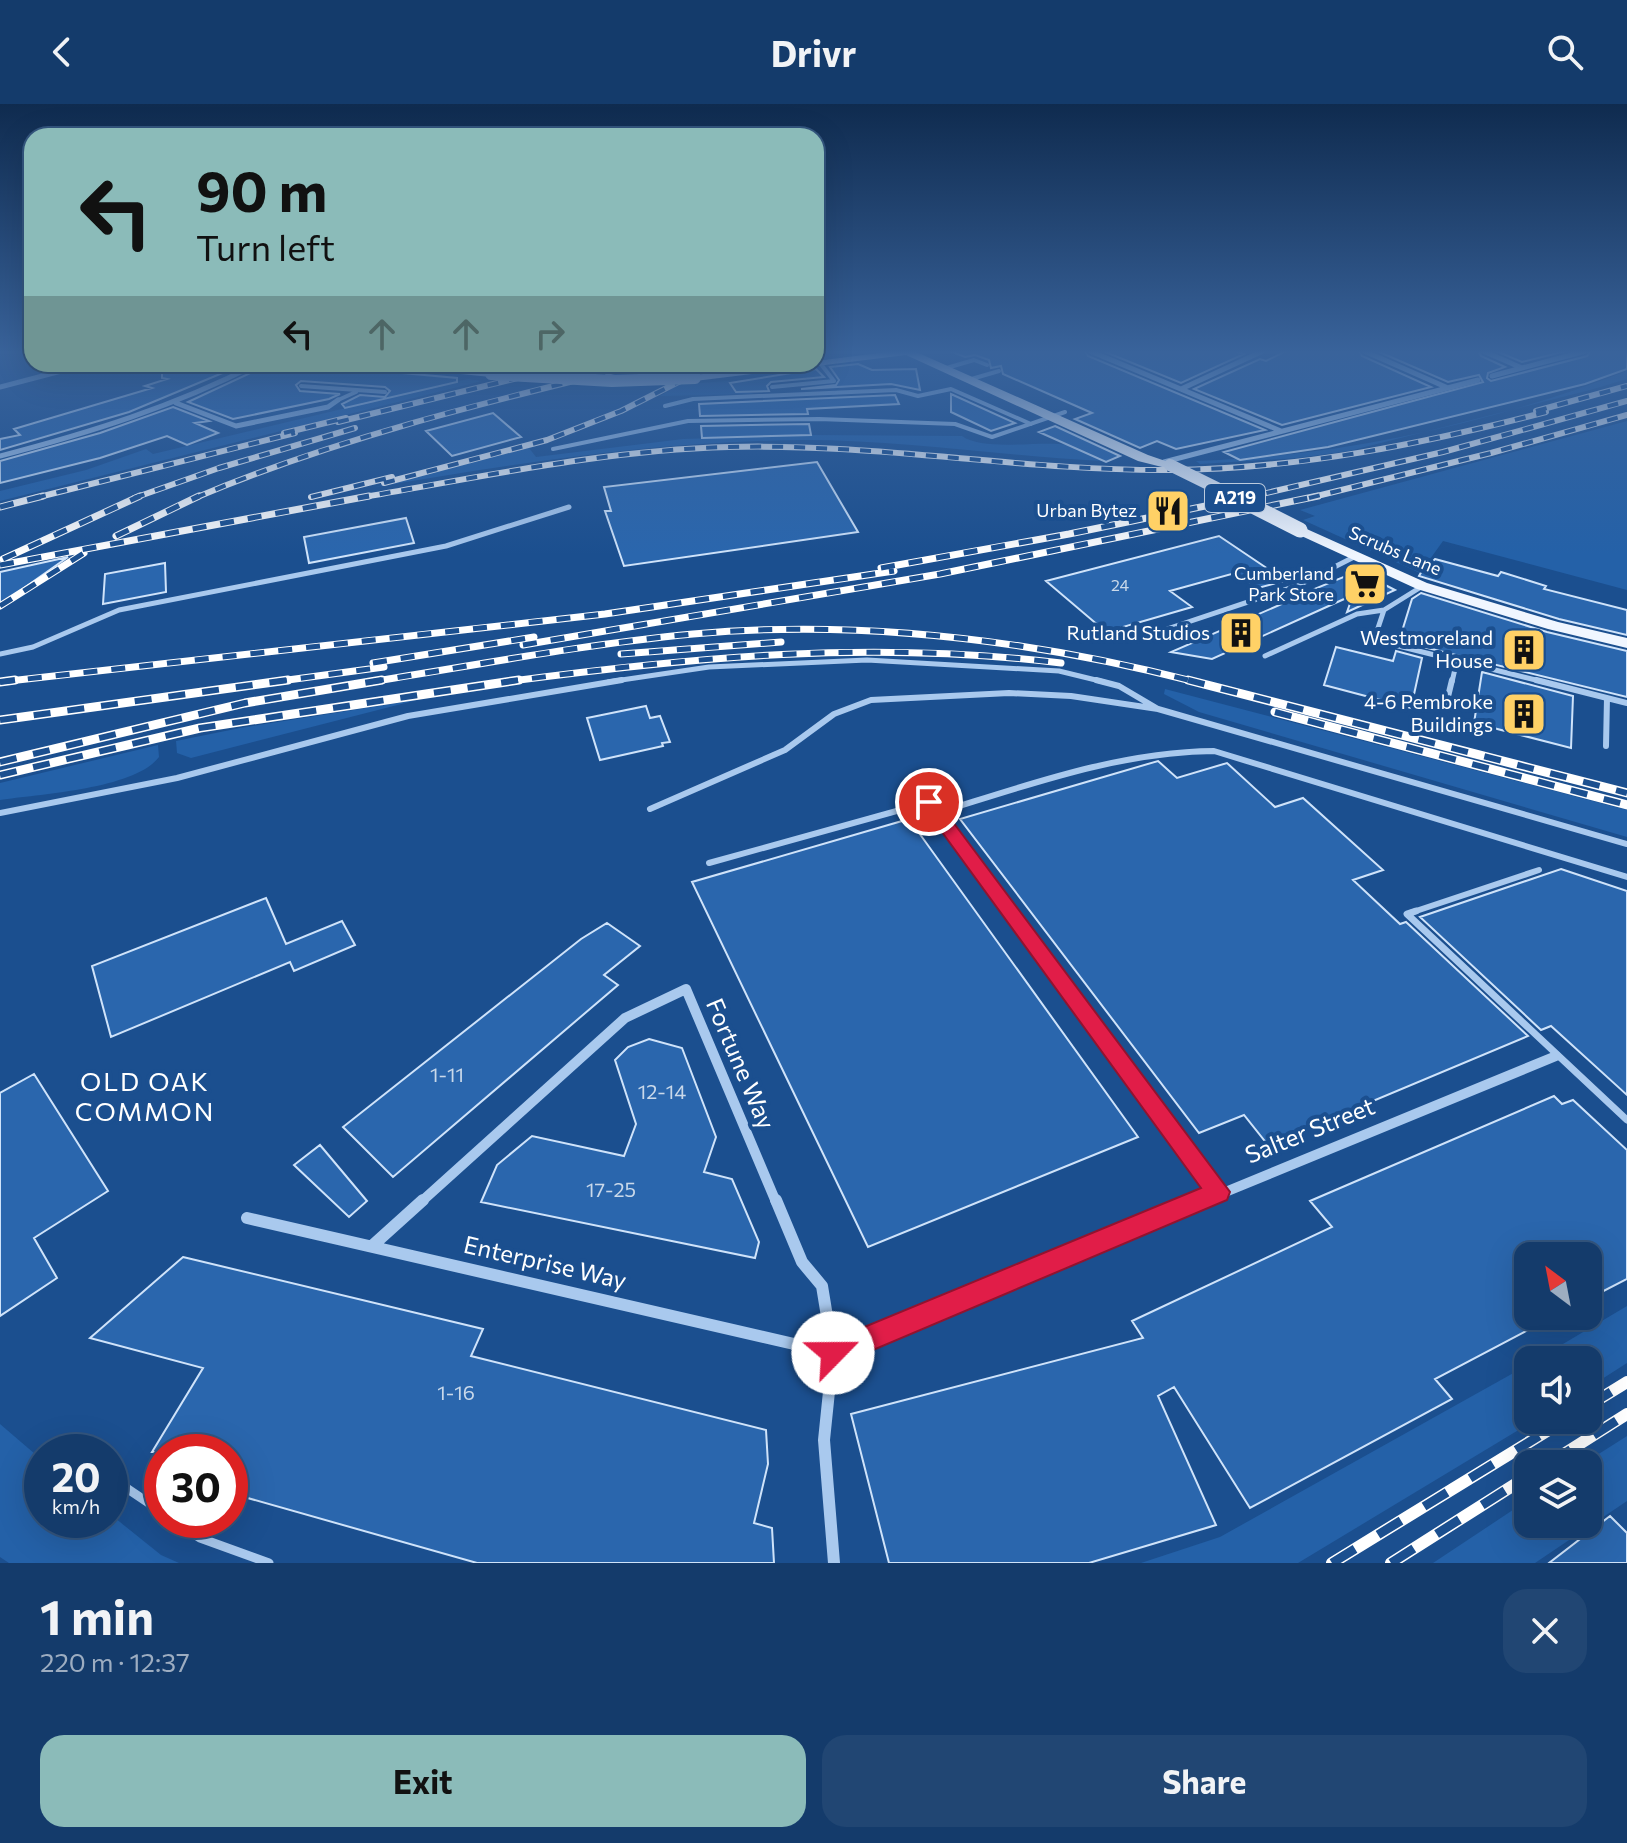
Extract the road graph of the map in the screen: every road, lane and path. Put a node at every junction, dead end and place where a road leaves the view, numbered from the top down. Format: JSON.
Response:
{"nodes":[{"id":1,"x":128,"y":419,"type":"edge"},
{"id":2,"x":218,"y":419,"type":"edge"},
{"id":3,"x":269,"y":419,"type":"edge"},
{"id":4,"x":813,"y":419,"type":"edge"},
{"id":5,"x":821,"y":419,"type":"edge"},
{"id":6,"x":1020,"y":419,"type":"edge"},
{"id":7,"x":1045,"y":419,"type":"edge"},
{"id":8,"x":1069,"y":419,"type":"edge"},
{"id":9,"x":1253,"y":419,"type":"edge"},
{"id":10,"x":1328,"y":419,"type":"edge"},
{"id":11,"x":1031,"y":424,"type":"junction"},
{"id":12,"x":1282,"y":431,"type":"junction"},
{"id":13,"x":553,"y":449,"type":"dead end"},
{"id":14,"x":0,"y":456,"type":"edge"},
{"id":15,"x":1164,"y":463,"type":"junction"},
{"id":16,"x":569,"y":507,"type":"dead end"},
{"id":17,"x":1356,"y":556,"type":"junction"},
{"id":18,"x":1422,"y":586,"type":"junction"},
{"id":19,"x":1384,"y":610,"type":"junction"},
{"id":20,"x":1161,"y":631,"type":"dead end"},
{"id":21,"x":1627,"y":643,"type":"edge"},
{"id":22,"x":0,"y":654,"type":"edge"},
{"id":23,"x":1265,"y":656,"type":"dead end"},
{"id":24,"x":1457,"y":660,"type":"junction"},
{"id":25,"x":1607,"y":698,"type":"junction"},
{"id":26,"x":1627,"y":703,"type":"edge"},
{"id":27,"x":1446,"y":705,"type":"dead end"},
{"id":28,"x":1158,"y":709,"type":"junction"},
{"id":29,"x":1606,"y":746,"type":"dead end"},
{"id":30,"x":929,"y":802,"type":"joint"},
{"id":31,"x":650,"y":809,"type":"dead end"},
{"id":32,"x":0,"y":813,"type":"edge"},
{"id":33,"x":937,"y":813,"type":"junction"},
{"id":34,"x":1627,"y":844,"type":"edge"},
{"id":35,"x":709,"y":863,"type":"dead end"},
{"id":36,"x":1539,"y":870,"type":"dead end"},
{"id":37,"x":1627,"y":877,"type":"edge"},
{"id":38,"x":1556,"y":1056,"type":"junction"},
{"id":39,"x":1627,"y":1120,"type":"edge"},
{"id":40,"x":1218,"y":1192,"type":"junction"},
{"id":41,"x":247,"y":1218,"type":"dead end"},
{"id":42,"x":372,"y":1246,"type":"junction"},
{"id":43,"x":833,"y":1353,"type":"junction"},
{"id":44,"x":200,"y":1538,"type":"edge"},
{"id":45,"x":269,"y":1563,"type":"edge"},
{"id":46,"x":834,"y":1563,"type":"edge"}],
"edges":[{"from":1,"to":14,"type":"street"},
{"from":2,"to":3,"type":"street"},
{"from":4,"to":13,"type":"lane"},
{"from":5,"to":11,"type":"lane"},
{"from":6,"to":11,"type":"lane"},
{"from":7,"to":11,"type":"lane"},
{"from":8,"to":15,"type":"main road","name":"Scrubs Lane","number":"A219"},
{"from":9,"to":12,"type":"street"},
{"from":10,"to":12,"type":"street"},
{"from":12,"to":15,"type":"street"},
{"from":15,"to":17,"type":"main road","name":"Scrubs Lane","number":"A219","bridge":true},
{"from":16,"to":22,"type":"lane"},
{"from":17,"to":18,"type":"main road","name":"Scrubs Lane","number":"A219"},
{"from":17,"to":20,"type":"lane"},
{"from":18,"to":19,"type":"lane"},
{"from":18,"to":21,"type":"main road","name":"Scrubs Lane","number":"A219"},
{"from":19,"to":23,"type":"lane"},
{"from":19,"to":24,"type":"lane"},
{"from":24,"to":25,"type":"lane"},
{"from":24,"to":27,"type":"lane"},
{"from":25,"to":26,"type":"lane"},
{"from":25,"to":29,"type":"lane"},
{"from":28,"to":31,"type":"lane"},
{"from":28,"to":32,"type":"lane"},
{"from":28,"to":34,"type":"lane"},
{"from":30,"to":33,"type":"street"},
{"from":30,"to":35,"type":"lane"},
{"from":33,"to":37,"type":"lane"},
{"from":33,"to":40,"type":"street"},
{"from":36,"to":38,"type":"lane"},
{"from":38,"to":39,"type":"lane"},
{"from":38,"to":40,"type":"street","name":"Salter Street"},
{"from":40,"to":43,"type":"street","name":"Salter Street"},
{"from":41,"to":42,"type":"street","name":"Enterprise Way"},
{"from":42,"to":43,"type":"street","name":"Enterprise Way"},
{"from":42,"to":43,"type":"street","name":"Fortune Way"},
{"from":43,"to":46,"type":"street"},
{"from":44,"to":45,"type":"lane"}]}
